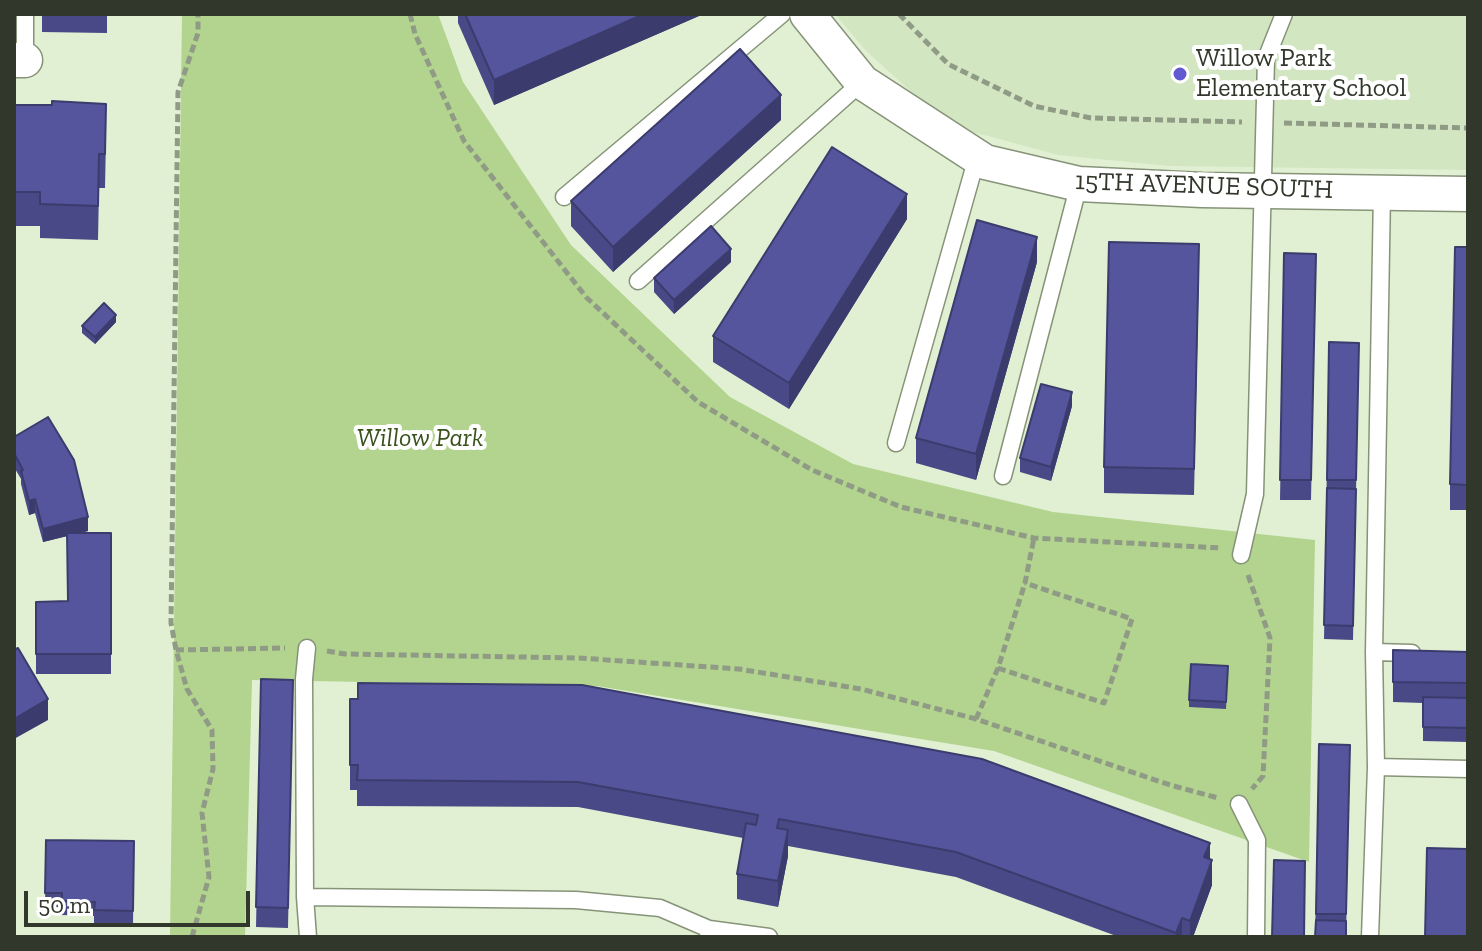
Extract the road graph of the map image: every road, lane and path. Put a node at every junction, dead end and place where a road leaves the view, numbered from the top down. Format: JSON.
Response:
{"nodes":[{"id":1,"x":25,"y":14,"type":"edge"},
{"id":2,"x":198,"y":14,"type":"edge"},
{"id":3,"x":410,"y":14,"type":"edge"},
{"id":4,"x":782,"y":14,"type":"edge"},
{"id":5,"x":807,"y":14,"type":"edge"},
{"id":6,"x":899,"y":14,"type":"edge"},
{"id":7,"x":1284,"y":14,"type":"edge"},
{"id":8,"x":20,"y":60,"type":"edge"},
{"id":9,"x":862,"y":82,"type":"junction"},
{"id":10,"x":1245,"y":122,"type":"dead end"},
{"id":11,"x":1283,"y":123,"type":"dead end"},
{"id":12,"x":1468,"y":128,"type":"edge"},
{"id":13,"x":977,"y":157,"type":"junction"},
{"id":14,"x":1079,"y":184,"type":"junction"},
{"id":15,"x":1261,"y":191,"type":"junction"},
{"id":16,"x":1382,"y":192,"type":"junction"},
{"id":17,"x":1468,"y":194,"type":"edge"},
{"id":18,"x":564,"y":197,"type":"dead end"},
{"id":19,"x":638,"y":281,"type":"dead end"},
{"id":20,"x":896,"y":443,"type":"dead end"},
{"id":21,"x":1003,"y":476,"type":"dead end"},
{"id":22,"x":1034,"y":538,"type":"junction"},
{"id":23,"x":1241,"y":555,"type":"junction"},
{"id":24,"x":1025,"y":583,"type":"junction"},
{"id":25,"x":307,"y":648,"type":"junction"},
{"id":26,"x":176,"y":650,"type":"junction"},
{"id":27,"x":1374,"y":652,"type":"junction"},
{"id":28,"x":1421,"y":654,"type":"edge"},
{"id":29,"x":998,"y":668,"type":"junction"},
{"id":30,"x":976,"y":719,"type":"junction"},
{"id":31,"x":1376,"y":767,"type":"junction"},
{"id":32,"x":1468,"y":769,"type":"edge"},
{"id":33,"x":1239,"y":804,"type":"junction"},
{"id":34,"x":305,"y":897,"type":"junction"},
{"id":35,"x":709,"y":933,"type":"edge"},
{"id":36,"x":192,"y":937,"type":"edge"},
{"id":37,"x":308,"y":937,"type":"edge"},
{"id":38,"x":769,"y":937,"type":"edge"},
{"id":39,"x":1256,"y":937,"type":"edge"},
{"id":40,"x":1370,"y":937,"type":"edge"}],
"edges":[{"from":1,"to":8,"type":"lane"},
{"from":2,"to":26,"type":"path"},
{"from":3,"to":22,"type":"path"},
{"from":4,"to":18,"type":"lane"},
{"from":5,"to":9,"type":"street","name":"15TH AVENUE SOUTH"},
{"from":6,"to":10,"type":"path"},
{"from":7,"to":15,"type":"lane"},
{"from":9,"to":13,"type":"street","name":"15TH AVENUE SOUTH"},
{"from":9,"to":19,"type":"lane"},
{"from":11,"to":12,"type":"path"},
{"from":13,"to":14,"type":"street","name":"15TH AVENUE SOUTH"},
{"from":13,"to":20,"type":"lane"},
{"from":14,"to":15,"type":"street","name":"15TH AVENUE SOUTH"},
{"from":14,"to":21,"type":"lane"},
{"from":15,"to":16,"type":"street","name":"15TH AVENUE SOUTH"},
{"from":15,"to":23,"type":"lane"},
{"from":16,"to":17,"type":"street","name":"15TH AVENUE SOUTH"},
{"from":16,"to":27,"type":"lane"},
{"from":22,"to":23,"type":"path"},
{"from":22,"to":24,"type":"path"},
{"from":23,"to":33,"type":"path"},
{"from":24,"to":29,"type":"path"},
{"from":24,"to":29,"type":"path"},
{"from":25,"to":26,"type":"path"},
{"from":25,"to":30,"type":"path"},
{"from":25,"to":34,"type":"lane"},
{"from":26,"to":36,"type":"path"},
{"from":27,"to":28,"type":"lane"},
{"from":27,"to":31,"type":"lane"},
{"from":29,"to":30,"type":"path"},
{"from":30,"to":33,"type":"path"},
{"from":31,"to":32,"type":"lane"},
{"from":31,"to":40,"type":"lane"},
{"from":33,"to":39,"type":"lane"},
{"from":34,"to":35,"type":"lane"},
{"from":34,"to":37,"type":"lane"},
{"from":35,"to":38,"type":"lane"}]}
